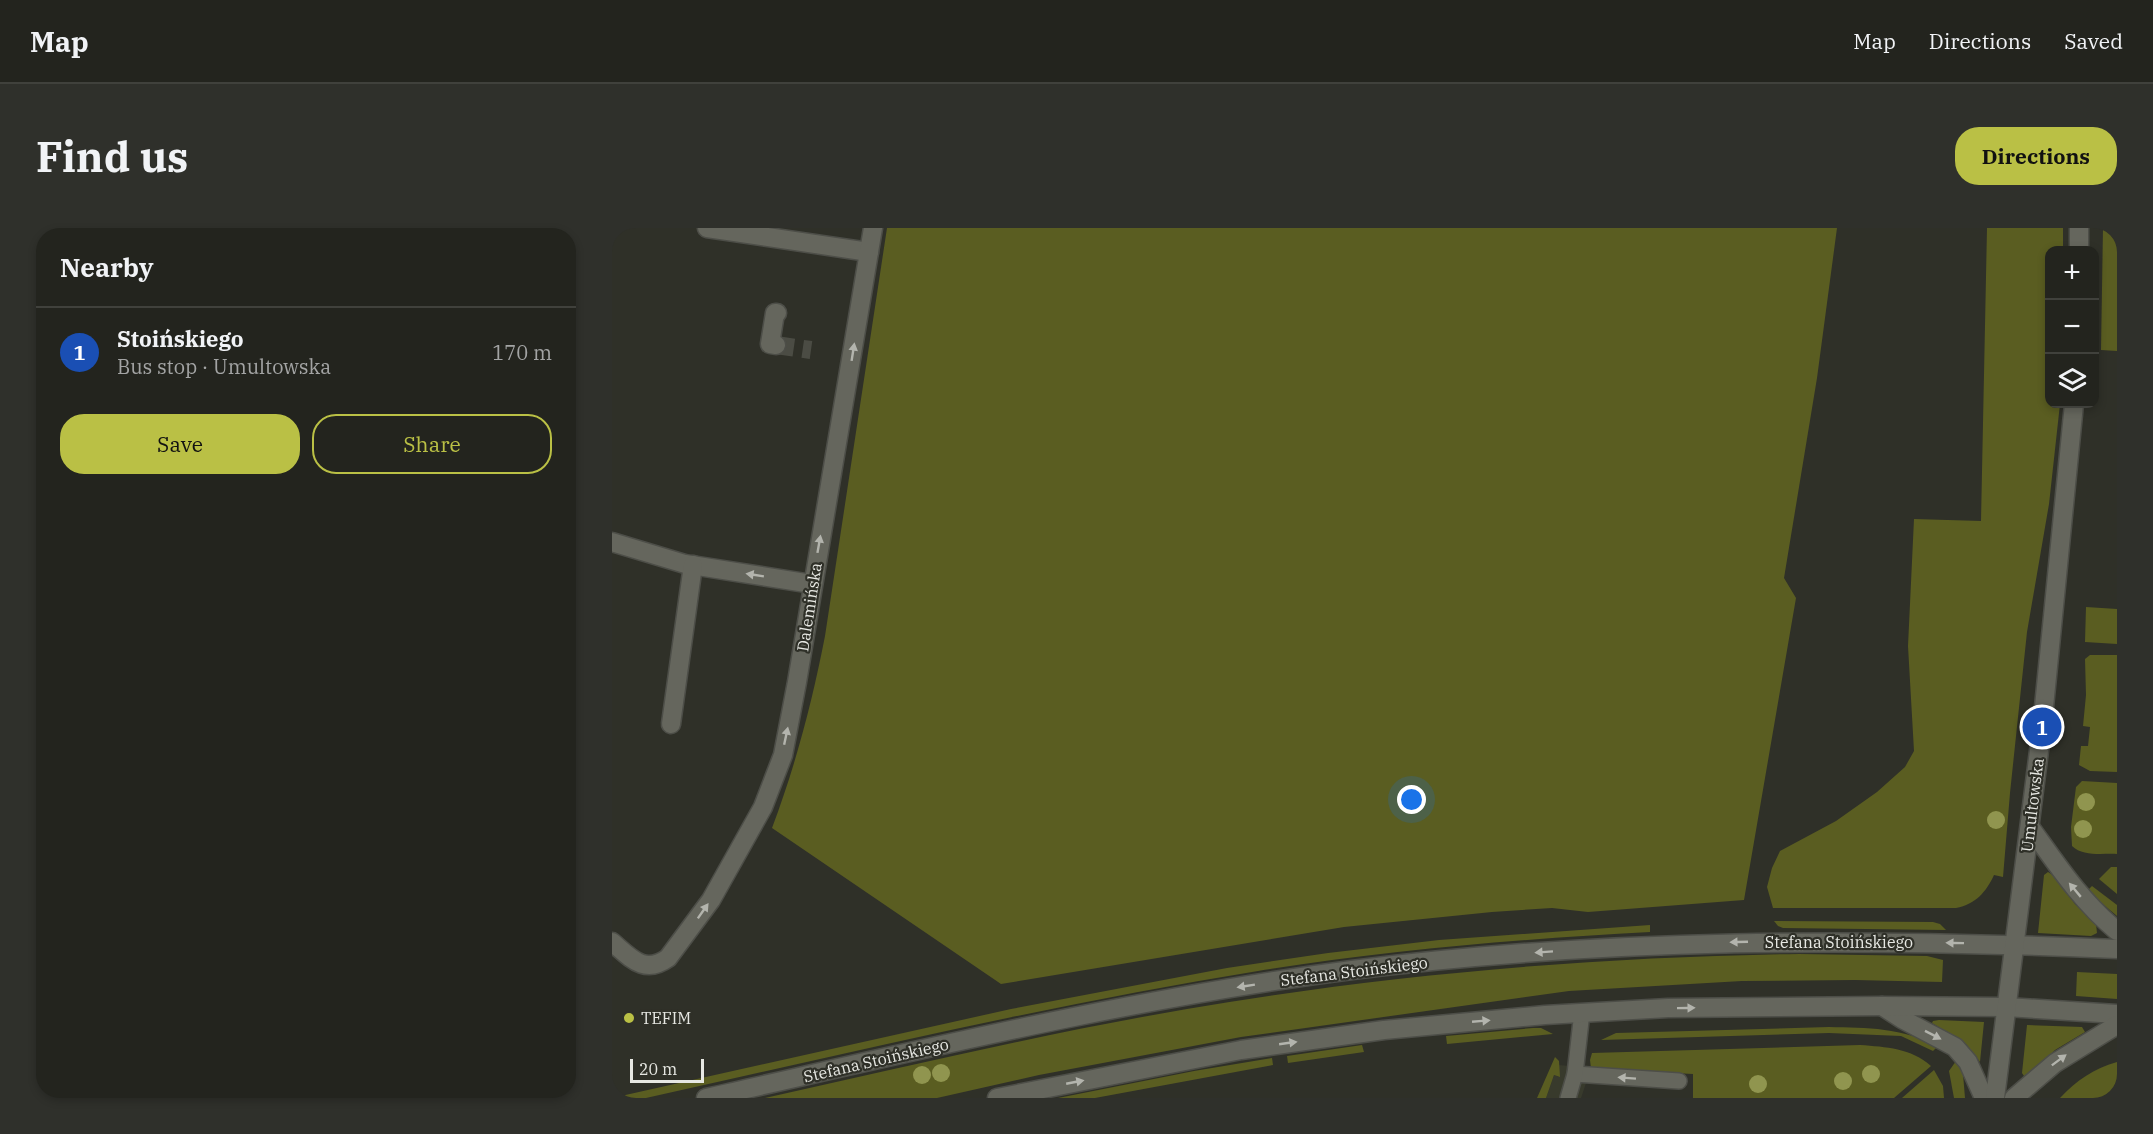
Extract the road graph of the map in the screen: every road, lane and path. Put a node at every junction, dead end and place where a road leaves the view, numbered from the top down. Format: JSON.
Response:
{"nodes":[{"id":1,"x":707,"y":228,"type":"edge"},
{"id":2,"x":873,"y":228,"type":"edge"},
{"id":3,"x":2079,"y":228,"type":"edge"},
{"id":4,"x":2079,"y":246,"type":"edge"},
{"id":5,"x":869,"y":252,"type":"junction"},
{"id":6,"x":777,"y":314,"type":"dead end"},
{"id":7,"x":776,"y":345,"type":"dead end"},
{"id":8,"x":2074,"y":408,"type":"edge"},
{"id":9,"x":612,"y":542,"type":"edge"},
{"id":10,"x":693,"y":565,"type":"junction"},
{"id":11,"x":812,"y":584,"type":"junction"},
{"id":12,"x":671,"y":724,"type":"dead end"},
{"id":13,"x":2030,"y":827,"type":"junction"},
{"id":14,"x":2117,"y":931,"type":"edge"},
{"id":15,"x":612,"y":942,"type":"edge"},
{"id":16,"x":2013,"y":945,"type":"junction"},
{"id":17,"x":2117,"y":949,"type":"edge"},
{"id":18,"x":1882,"y":1006,"type":"junction"},
{"id":19,"x":2006,"y":1007,"type":"junction"},
{"id":20,"x":1582,"y":1012,"type":"junction"},
{"id":21,"x":2117,"y":1014,"type":"edge"},
{"id":22,"x":2117,"y":1025,"type":"edge"},
{"id":23,"x":1575,"y":1074,"type":"junction"},
{"id":24,"x":1679,"y":1081,"type":"dead end"},
{"id":25,"x":706,"y":1098,"type":"edge"},
{"id":26,"x":997,"y":1098,"type":"edge"},
{"id":27,"x":1568,"y":1098,"type":"edge"},
{"id":28,"x":1984,"y":1098,"type":"edge"},
{"id":29,"x":1995,"y":1098,"type":"edge"},
{"id":30,"x":2014,"y":1098,"type":"edge"}],
"edges":[{"from":1,"to":5,"type":"street"},
{"from":2,"to":5,"type":"street","name":"Dalemińska"},
{"from":3,"to":4,"type":"street"},
{"from":11,"to":5,"type":"street","name":"Dalemińska","one_way":true},
{"from":6,"to":7,"type":"street"},
{"from":8,"to":13,"type":"street","name":"Umultowska"},
{"from":9,"to":10,"type":"street"},
{"from":11,"to":10,"type":"street","one_way":true},
{"from":10,"to":12,"type":"street"},
{"from":15,"to":11,"type":"street","name":"Dalemińska","one_way":true},
{"from":14,"to":13,"type":"street","one_way":true},
{"from":13,"to":16,"type":"street","name":"Umultowska"},
{"from":16,"to":17,"type":"street","name":"Stefana Stoińskiego"},
{"from":16,"to":19,"type":"street","name":"Umultowska"},
{"from":16,"to":25,"type":"street","name":"Stefana Stoińskiego","one_way":true},
{"from":18,"to":19,"type":"street"},
{"from":20,"to":18,"type":"street","one_way":true},
{"from":18,"to":28,"type":"street","one_way":true},
{"from":19,"to":21,"type":"street"},
{"from":19,"to":29,"type":"street","name":"Umultowska"},
{"from":20,"to":23,"type":"lane"},
{"from":26,"to":20,"type":"street","one_way":true},
{"from":30,"to":22,"type":"street","one_way":true},
{"from":24,"to":23,"type":"lane","one_way":true},
{"from":23,"to":27,"type":"lane"}]}
